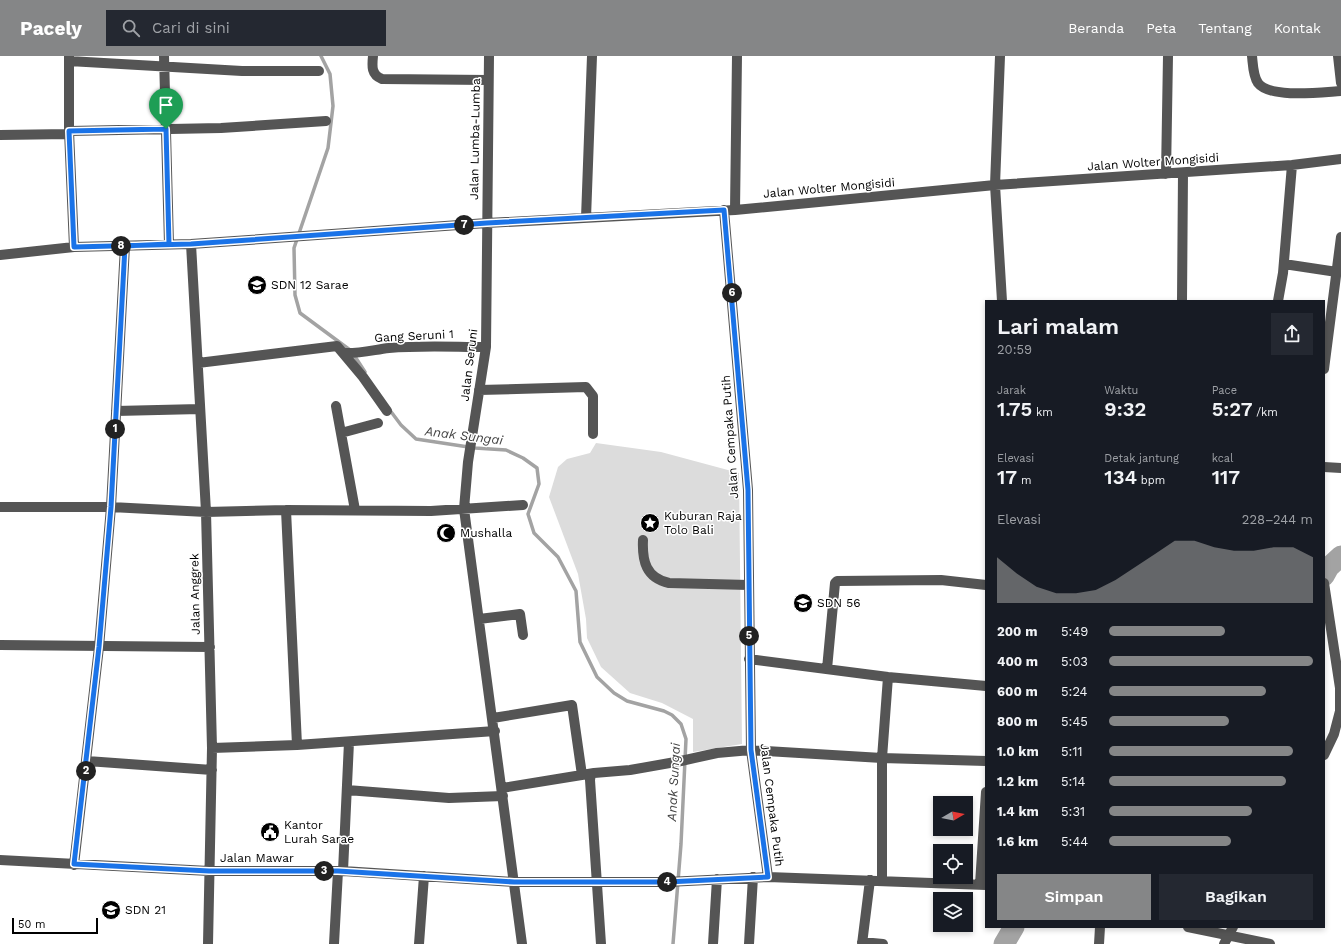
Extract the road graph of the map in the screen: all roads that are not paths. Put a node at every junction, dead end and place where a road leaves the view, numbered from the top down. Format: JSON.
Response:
{"nodes":[{"id":1,"x":164,"y":56,"type":"edge"},
{"id":2,"x":373,"y":56,"type":"edge"},
{"id":3,"x":489,"y":56,"type":"edge"},
{"id":4,"x":592,"y":56,"type":"edge"},
{"id":5,"x":736,"y":56,"type":"edge"},
{"id":6,"x":1000,"y":56,"type":"edge"},
{"id":7,"x":1168,"y":56,"type":"edge"},
{"id":8,"x":1252,"y":56,"type":"edge"},
{"id":9,"x":1338,"y":56,"type":"edge"},
{"id":10,"x":69,"y":59,"type":"edge"},
{"id":11,"x":164,"y":67,"type":"junction"},
{"id":12,"x":319,"y":71,"type":"dead end"},
{"id":13,"x":488,"y":80,"type":"junction"},
{"id":14,"x":1341,"y":83,"type":"edge"},
{"id":15,"x":1341,"y":91,"type":"edge"},
{"id":16,"x":326,"y":121,"type":"dead end"},
{"id":17,"x":166,"y":129,"type":"junction"},
{"id":18,"x":69,"y":132,"type":"junction"},
{"id":19,"x":0,"y":135,"type":"edge"},
{"id":20,"x":1341,"y":159,"type":"edge"},
{"id":21,"x":1292,"y":165,"type":"junction"},
{"id":22,"x":1182,"y":172,"type":"junction"},
{"id":23,"x":1166,"y":174,"type":"junction"},
{"id":24,"x":995,"y":185,"type":"junction"},
{"id":25,"x":724,"y":210,"type":"junction"},
{"id":26,"x":735,"y":210,"type":"junction"},
{"id":27,"x":586,"y":218,"type":"junction"},
{"id":28,"x":487,"y":223,"type":"junction"},
{"id":29,"x":1341,"y":238,"type":"edge"},
{"id":30,"x":169,"y":244,"type":"junction"},
{"id":31,"x":191,"y":244,"type":"junction"},
{"id":32,"x":125,"y":246,"type":"junction"},
{"id":33,"x":74,"y":247,"type":"junction"},
{"id":34,"x":0,"y":255,"type":"edge"},
{"id":35,"x":1284,"y":264,"type":"junction"},
{"id":36,"x":1337,"y":272,"type":"junction"},
{"id":37,"x":1002,"y":300,"type":"edge"},
{"id":38,"x":1182,"y":300,"type":"edge"},
{"id":39,"x":1278,"y":300,"type":"edge"},
{"id":40,"x":486,"y":347,"type":"junction"},
{"id":41,"x":343,"y":353,"type":"junction"},
{"id":42,"x":1325,"y":361,"type":"edge"},
{"id":43,"x":198,"y":363,"type":"junction"},
{"id":44,"x":479,"y":390,"type":"junction"},
{"id":45,"x":336,"y":406,"type":"dead end"},
{"id":46,"x":200,"y":409,"type":"junction"},
{"id":47,"x":116,"y":411,"type":"junction"},
{"id":48,"x":387,"y":411,"type":"dead end"},
{"id":49,"x":378,"y":423,"type":"dead end"},
{"id":50,"x":341,"y":433,"type":"junction"},
{"id":51,"x":593,"y":434,"type":"dead end"},
{"id":52,"x":1325,"y":467,"type":"edge"},
{"id":53,"x":1341,"y":468,"type":"edge"},
{"id":54,"x":0,"y":506,"type":"edge"},
{"id":55,"x":523,"y":506,"type":"dead end"},
{"id":56,"x":111,"y":507,"type":"junction"},
{"id":57,"x":464,"y":509,"type":"junction"},
{"id":58,"x":286,"y":510,"type":"junction"},
{"id":59,"x":355,"y":510,"type":"junction"},
{"id":60,"x":206,"y":512,"type":"junction"},
{"id":61,"x":643,"y":540,"type":"dead end"},
{"id":62,"x":749,"y":585,"type":"junction"},
{"id":63,"x":985,"y":585,"type":"edge"},
{"id":64,"x":1325,"y":590,"type":"edge"},
{"id":65,"x":479,"y":619,"type":"junction"},
{"id":66,"x":523,"y":635,"type":"dead end"},
{"id":67,"x":0,"y":645,"type":"edge"},
{"id":68,"x":99,"y":647,"type":"junction"},
{"id":69,"x":210,"y":647,"type":"junction"},
{"id":70,"x":1339,"y":657,"type":"edge"},
{"id":71,"x":749,"y":659,"type":"junction"},
{"id":72,"x":827,"y":669,"type":"junction"},
{"id":73,"x":888,"y":677,"type":"junction"},
{"id":74,"x":985,"y":686,"type":"edge"},
{"id":75,"x":493,"y":718,"type":"junction"},
{"id":76,"x":494,"y":731,"type":"junction"},
{"id":77,"x":349,"y":742,"type":"junction"},
{"id":78,"x":297,"y":745,"type":"junction"},
{"id":79,"x":212,"y":748,"type":"junction"},
{"id":80,"x":751,"y":750,"type":"junction"},
{"id":81,"x":1325,"y":753,"type":"edge"},
{"id":82,"x":882,"y":758,"type":"junction"},
{"id":83,"x":985,"y":761,"type":"edge"},
{"id":84,"x":87,"y":762,"type":"junction"},
{"id":85,"x":212,"y":770,"type":"junction"},
{"id":86,"x":587,"y":775,"type":"junction"},
{"id":87,"x":347,"y":790,"type":"junction"},
{"id":88,"x":503,"y":792,"type":"junction"},
{"id":89,"x":985,"y":823,"type":"edge"},
{"id":90,"x":0,"y":860,"type":"edge"},
{"id":91,"x":74,"y":864,"type":"junction"},
{"id":92,"x":209,"y":871,"type":"junction"},
{"id":93,"x":340,"y":871,"type":"junction"},
{"id":94,"x":424,"y":876,"type":"junction"},
{"id":95,"x":768,"y":877,"type":"junction"},
{"id":96,"x":752,"y":878,"type":"junction"},
{"id":97,"x":717,"y":879,"type":"junction"},
{"id":98,"x":870,"y":880,"type":"junction"},
{"id":99,"x":882,"y":880,"type":"junction"},
{"id":100,"x":514,"y":882,"type":"junction"},
{"id":101,"x":597,"y":883,"type":"junction"},
{"id":102,"x":983,"y":884,"type":"edge"},
{"id":103,"x":1100,"y":928,"type":"edge"},
{"id":104,"x":1199,"y":928,"type":"edge"},
{"id":105,"x":1231,"y":931,"type":"edge"},
{"id":106,"x":862,"y":943,"type":"edge"},
{"id":107,"x":208,"y":944,"type":"edge"},
{"id":108,"x":334,"y":944,"type":"edge"},
{"id":109,"x":419,"y":944,"type":"edge"},
{"id":110,"x":522,"y":944,"type":"edge"},
{"id":111,"x":601,"y":944,"type":"edge"},
{"id":112,"x":713,"y":944,"type":"edge"},
{"id":113,"x":749,"y":944,"type":"edge"},
{"id":114,"x":883,"y":944,"type":"edge"},
{"id":115,"x":1099,"y":944,"type":"edge"},
{"id":116,"x":1224,"y":944,"type":"edge"},
{"id":117,"x":1270,"y":944,"type":"edge"}],
"edges":[{"from":1,"to":11,"type":"street"},
{"from":2,"to":13,"type":"street"},
{"from":3,"to":13,"type":"street","name":"Jalan Lumba-Lumba"},
{"from":4,"to":27,"type":"street"},
{"from":5,"to":26,"type":"street"},
{"from":6,"to":24,"type":"street"},
{"from":7,"to":23,"type":"street"},
{"from":8,"to":15,"type":"street"},
{"from":9,"to":14,"type":"street"},
{"from":10,"to":11,"type":"street"},
{"from":10,"to":18,"type":"street"},
{"from":11,"to":12,"type":"street"},
{"from":11,"to":17,"type":"street"},
{"from":13,"to":28,"type":"street","name":"Jalan Lumba-Lumba"},
{"from":16,"to":17,"type":"street"},
{"from":17,"to":18,"type":"street"},
{"from":17,"to":30,"type":"street"},
{"from":18,"to":19,"type":"street"},
{"from":18,"to":33,"type":"street"},
{"from":20,"to":21,"type":"street","name":"Jalan Wolter Mongisidi"},
{"from":21,"to":22,"type":"street","name":"Jalan Wolter Mongisidi"},
{"from":21,"to":35,"type":"street"},
{"from":22,"to":23,"type":"street","name":"Jalan Wolter Mongisidi"},
{"from":22,"to":38,"type":"street"},
{"from":23,"to":24,"type":"street","name":"Jalan Wolter Mongisidi"},
{"from":24,"to":26,"type":"street","name":"Jalan Wolter Mongisidi"},
{"from":24,"to":37,"type":"street"},
{"from":25,"to":26,"type":"street","name":"Jalan Wolter Mongisidi"},
{"from":25,"to":27,"type":"street","name":"Jalan Wolter Mongisidi"},
{"from":25,"to":62,"type":"street","name":"Jalan Cempaka Putih"},
{"from":27,"to":28,"type":"street","name":"Jalan Wolter Mongisidi"},
{"from":28,"to":31,"type":"street","name":"Jalan Wolter Mongisidi"},
{"from":28,"to":40,"type":"street","name":"Jalan Seruni"},
{"from":29,"to":36,"type":"street"},
{"from":30,"to":31,"type":"street"},
{"from":30,"to":32,"type":"street"},
{"from":31,"to":43,"type":"street","name":"Jalan Anggrek"},
{"from":32,"to":33,"type":"street"},
{"from":32,"to":47,"type":"street"},
{"from":33,"to":34,"type":"street"},
{"from":35,"to":36,"type":"street"},
{"from":35,"to":39,"type":"street"},
{"from":36,"to":42,"type":"street"},
{"from":40,"to":41,"type":"street","name":"Gang Seruni 1"},
{"from":40,"to":44,"type":"street","name":"Jalan Seruni"},
{"from":41,"to":43,"type":"street"},
{"from":41,"to":48,"type":"street"},
{"from":43,"to":46,"type":"street","name":"Jalan Anggrek"},
{"from":44,"to":51,"type":"street"},
{"from":44,"to":57,"type":"street","name":"Jalan Seruni"},
{"from":45,"to":50,"type":"street"},
{"from":46,"to":47,"type":"street"},
{"from":46,"to":60,"type":"street","name":"Jalan Anggrek"},
{"from":47,"to":56,"type":"street"},
{"from":49,"to":50,"type":"street"},
{"from":50,"to":59,"type":"street"},
{"from":52,"to":53,"type":"street"},
{"from":54,"to":56,"type":"street"},
{"from":55,"to":57,"type":"street"},
{"from":56,"to":60,"type":"street"},
{"from":56,"to":68,"type":"street"},
{"from":57,"to":59,"type":"street"},
{"from":57,"to":65,"type":"street","name":"Jalan Seruni"},
{"from":58,"to":59,"type":"street"},
{"from":58,"to":60,"type":"street"},
{"from":58,"to":78,"type":"street"},
{"from":60,"to":69,"type":"street","name":"Jalan Anggrek"},
{"from":61,"to":62,"type":"street"},
{"from":62,"to":71,"type":"street","name":"Jalan Cempaka Putih"},
{"from":63,"to":72,"type":"street"},
{"from":64,"to":70,"type":"street"},
{"from":65,"to":66,"type":"street"},
{"from":65,"to":75,"type":"street","name":"Jalan Seruni"},
{"from":67,"to":68,"type":"street"},
{"from":68,"to":69,"type":"street"},
{"from":68,"to":84,"type":"street"},
{"from":69,"to":79,"type":"street","name":"Jalan Anggrek"},
{"from":70,"to":81,"type":"street"},
{"from":71,"to":72,"type":"street"},
{"from":71,"to":80,"type":"street","name":"Jalan Cempaka Putih"},
{"from":72,"to":73,"type":"street"},
{"from":73,"to":74,"type":"street"},
{"from":73,"to":82,"type":"street"},
{"from":75,"to":76,"type":"street","name":"Jalan Seruni"},
{"from":75,"to":86,"type":"street"},
{"from":76,"to":77,"type":"street"},
{"from":76,"to":88,"type":"street","name":"Jalan Seruni"},
{"from":77,"to":78,"type":"street"},
{"from":77,"to":87,"type":"street"},
{"from":78,"to":79,"type":"street"},
{"from":79,"to":85,"type":"street","name":"Jalan Anggrek"},
{"from":80,"to":82,"type":"street"},
{"from":80,"to":86,"type":"street"},
{"from":80,"to":95,"type":"street","name":"Jalan Cempaka Putih"},
{"from":82,"to":83,"type":"street"},
{"from":82,"to":99,"type":"street"},
{"from":84,"to":85,"type":"street"},
{"from":84,"to":91,"type":"street"},
{"from":85,"to":92,"type":"street","name":"Jalan Anggrek"},
{"from":86,"to":88,"type":"street"},
{"from":86,"to":101,"type":"street"},
{"from":87,"to":88,"type":"street"},
{"from":87,"to":93,"type":"street"},
{"from":88,"to":100,"type":"street","name":"Jalan Seruni"},
{"from":89,"to":102,"type":"street"},
{"from":90,"to":91,"type":"street","name":"Jalan Mawar"},
{"from":91,"to":92,"type":"street","name":"Jalan Mawar"},
{"from":92,"to":93,"type":"street","name":"Jalan Mawar"},
{"from":92,"to":107,"type":"street","name":"Jalan Anggrek"},
{"from":93,"to":94,"type":"street","name":"Jalan Mawar"},
{"from":93,"to":108,"type":"street"},
{"from":94,"to":100,"type":"street","name":"Jalan Mawar"},
{"from":94,"to":109,"type":"street"},
{"from":95,"to":96,"type":"street","name":"Jalan Mawar"},
{"from":95,"to":98,"type":"street","name":"Jalan Mawar"},
{"from":96,"to":97,"type":"street","name":"Jalan Mawar"},
{"from":96,"to":113,"type":"street"},
{"from":97,"to":101,"type":"street","name":"Jalan Mawar"},
{"from":97,"to":112,"type":"street"},
{"from":98,"to":99,"type":"street","name":"Jalan Mawar"},
{"from":98,"to":106,"type":"street"},
{"from":99,"to":102,"type":"street","name":"Jalan Mawar"},
{"from":100,"to":101,"type":"street","name":"Jalan Mawar"},
{"from":100,"to":110,"type":"street","name":"Jalan Seruni"},
{"from":101,"to":111,"type":"street"},
{"from":103,"to":115,"type":"street"},
{"from":104,"to":105,"type":"street"},
{"from":105,"to":116,"type":"street"},
{"from":105,"to":117,"type":"street"},
{"from":106,"to":114,"type":"street"}]}
